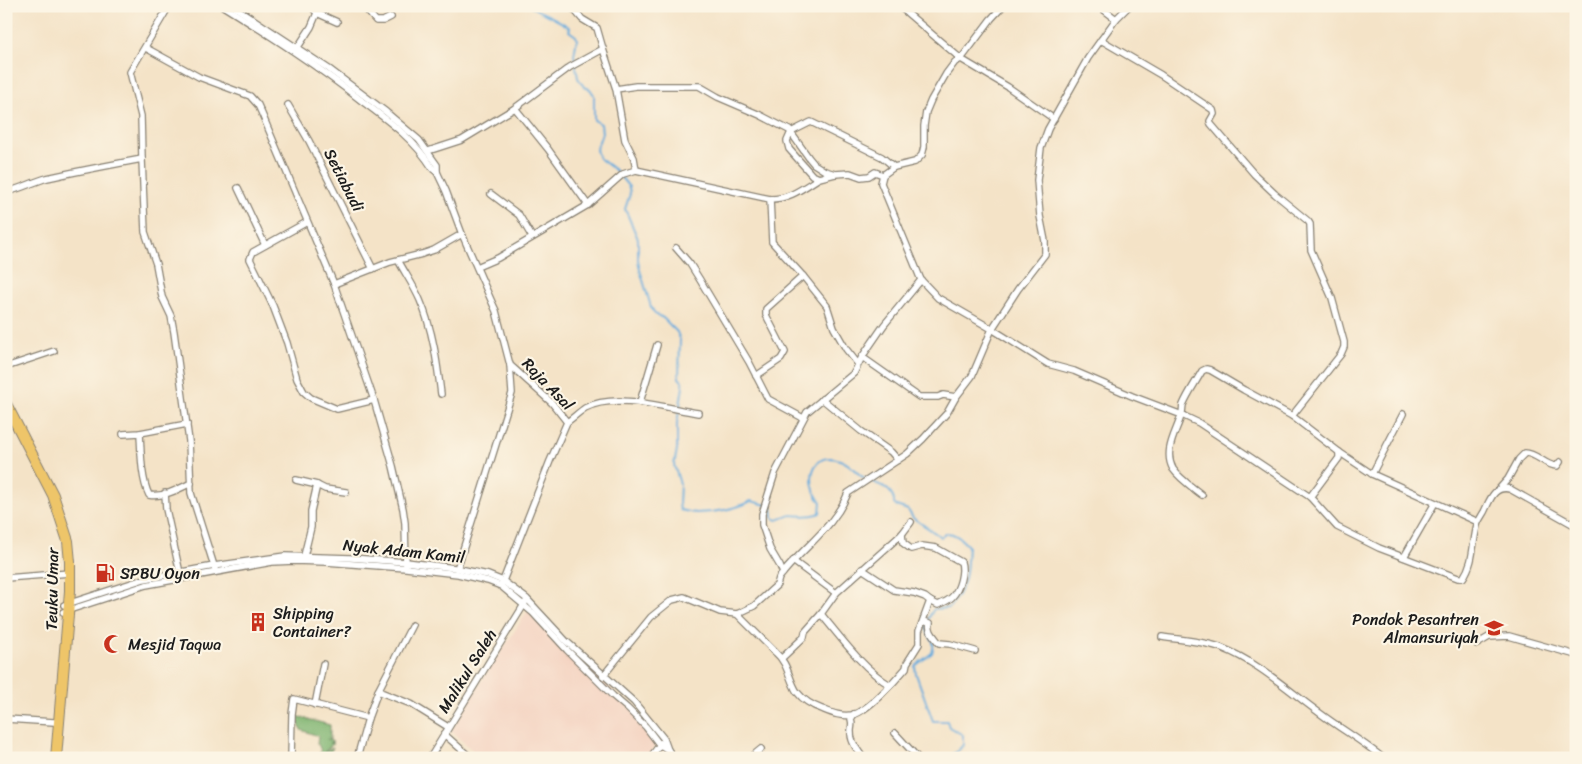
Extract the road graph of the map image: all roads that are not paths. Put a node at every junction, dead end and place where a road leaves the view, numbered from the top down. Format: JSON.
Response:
{"nodes":[{"id":1,"x":169,"y":6,"type":"edge"},
{"id":2,"x":223,"y":6,"type":"edge"},
{"id":3,"x":233,"y":6,"type":"edge"},
{"id":4,"x":246,"y":6,"type":"edge"},
{"id":5,"x":311,"y":6,"type":"edge"},
{"id":6,"x":324,"y":6,"type":"edge"},
{"id":7,"x":363,"y":6,"type":"edge"},
{"id":8,"x":899,"y":6,"type":"edge"},
{"id":9,"x":1003,"y":6,"type":"edge"},
{"id":10,"x":1099,"y":6,"type":"edge"},
{"id":11,"x":1129,"y":6,"type":"edge"},
{"id":12,"x":574,"y":8,"type":"edge"},
{"id":13,"x":242,"y":12,"type":"junction"},
{"id":14,"x":317,"y":13,"type":"junction"},
{"id":15,"x":392,"y":17,"type":"dead end"},
{"id":16,"x":1116,"y":20,"type":"junction"},
{"id":17,"x":337,"y":22,"type":"dead end"},
{"id":18,"x":1102,"y":40,"type":"junction"},
{"id":19,"x":146,"y":48,"type":"junction"},
{"id":20,"x":603,"y":49,"type":"junction"},
{"id":21,"x":296,"y":50,"type":"junction"},
{"id":22,"x":961,"y":59,"type":"junction"},
{"id":23,"x":616,"y":89,"type":"junction"},
{"id":24,"x":288,"y":106,"type":"dead end"},
{"id":25,"x":515,"y":108,"type":"junction"},
{"id":26,"x":1054,"y":119,"type":"junction"},
{"id":27,"x":791,"y":132,"type":"junction"},
{"id":28,"x":428,"y":151,"type":"junction"},
{"id":29,"x":142,"y":159,"type":"junction"},
{"id":30,"x":894,"y":167,"type":"junction"},
{"id":31,"x":636,"y":170,"type":"junction"},
{"id":32,"x":437,"y":172,"type":"junction"},
{"id":33,"x":835,"y":174,"type":"junction"},
{"id":34,"x":883,"y":175,"type":"junction"},
{"id":35,"x":819,"y":178,"type":"junction"},
{"id":36,"x":238,"y":188,"type":"dead end"},
{"id":37,"x":6,"y":192,"type":"edge"},
{"id":38,"x":491,"y":194,"type":"dead end"},
{"id":39,"x":770,"y":199,"type":"junction"},
{"id":40,"x":588,"y":205,"type":"junction"},
{"id":41,"x":307,"y":222,"type":"junction"},
{"id":42,"x":462,"y":234,"type":"junction"},
{"id":43,"x":532,"y":237,"type":"junction"},
{"id":44,"x":265,"y":245,"type":"junction"},
{"id":45,"x":676,"y":248,"type":"dead end"},
{"id":46,"x":398,"y":260,"type":"junction"},
{"id":47,"x":477,"y":267,"type":"junction"},
{"id":48,"x":373,"y":269,"type":"junction"},
{"id":49,"x":803,"y":276,"type":"junction"},
{"id":50,"x":920,"y":280,"type":"junction"},
{"id":51,"x":334,"y":284,"type":"junction"},
{"id":52,"x":992,"y":329,"type":"junction"},
{"id":53,"x":657,"y":345,"type":"dead end"},
{"id":54,"x":54,"y":351,"type":"dead end"},
{"id":55,"x":862,"y":357,"type":"junction"},
{"id":56,"x":858,"y":364,"type":"junction"},
{"id":57,"x":510,"y":365,"type":"junction"},
{"id":58,"x":6,"y":367,"type":"edge"},
{"id":59,"x":756,"y":376,"type":"junction"},
{"id":60,"x":441,"y":394,"type":"dead end"},
{"id":61,"x":956,"y":397,"type":"junction"},
{"id":62,"x":822,"y":399,"type":"junction"},
{"id":63,"x":374,"y":400,"type":"junction"},
{"id":64,"x":640,"y":402,"type":"junction"},
{"id":65,"x":6,"y":404,"type":"edge"},
{"id":66,"x":698,"y":413,"type":"dead end"},
{"id":67,"x":1403,"y":414,"type":"dead end"},
{"id":68,"x":1182,"y":415,"type":"junction"},
{"id":69,"x":1292,"y":416,"type":"junction"},
{"id":70,"x":6,"y":418,"type":"edge"},
{"id":71,"x":803,"y":418,"type":"junction"},
{"id":72,"x":566,"y":422,"type":"junction"},
{"id":73,"x":187,"y":424,"type":"junction"},
{"id":74,"x":140,"y":433,"type":"junction"},
{"id":75,"x":122,"y":434,"type":"dead end"},
{"id":76,"x":1338,"y":452,"type":"junction"},
{"id":77,"x":898,"y":460,"type":"junction"},
{"id":78,"x":1560,"y":462,"type":"dead end"},
{"id":79,"x":1372,"y":474,"type":"junction"},
{"id":80,"x":296,"y":480,"type":"dead end"},
{"id":81,"x":191,"y":483,"type":"junction"},
{"id":82,"x":318,"y":485,"type":"junction"},
{"id":83,"x":1499,"y":489,"type":"junction"},
{"id":84,"x":346,"y":492,"type":"dead end"},
{"id":85,"x":165,"y":493,"type":"junction"},
{"id":86,"x":1202,"y":495,"type":"dead end"},
{"id":87,"x":1310,"y":497,"type":"junction"},
{"id":88,"x":1435,"y":503,"type":"junction"},
{"id":89,"x":911,"y":522,"type":"dead end"},
{"id":90,"x":1478,"y":522,"type":"junction"},
{"id":91,"x":1576,"y":526,"type":"edge"},
{"id":92,"x":902,"y":534,"type":"junction"},
{"id":93,"x":304,"y":556,"type":"junction"},
{"id":94,"x":1404,"y":557,"type":"junction"},
{"id":95,"x":793,"y":561,"type":"junction"},
{"id":96,"x":406,"y":565,"type":"junction"},
{"id":97,"x":215,"y":569,"type":"junction"},
{"id":98,"x":457,"y":569,"type":"junction"},
{"id":99,"x":862,"y":569,"type":"junction"},
{"id":100,"x":180,"y":573,"type":"junction"},
{"id":101,"x":783,"y":573,"type":"junction"},
{"id":102,"x":67,"y":574,"type":"junction"},
{"id":103,"x":474,"y":575,"type":"junction"},
{"id":104,"x":6,"y":578,"type":"edge"},
{"id":105,"x":502,"y":583,"type":"junction"},
{"id":106,"x":836,"y":593,"type":"junction"},
{"id":107,"x":526,"y":602,"type":"junction"},
{"id":108,"x":930,"y":602,"type":"junction"},
{"id":109,"x":66,"y":608,"type":"junction"},
{"id":110,"x":737,"y":614,"type":"junction"},
{"id":111,"x":821,"y":614,"type":"junction"},
{"id":112,"x":926,"y":622,"type":"junction"},
{"id":113,"x":412,"y":625,"type":"dead end"},
{"id":114,"x":1162,"y":637,"type":"dead end"},
{"id":115,"x":1477,"y":644,"type":"dead end"},
{"id":116,"x":975,"y":650,"type":"dead end"},
{"id":117,"x":1576,"y":655,"type":"edge"},
{"id":118,"x":782,"y":658,"type":"junction"},
{"id":119,"x":323,"y":664,"type":"dead end"},
{"id":120,"x":603,"y":676,"type":"junction"},
{"id":121,"x":890,"y":685,"type":"junction"},
{"id":122,"x":378,"y":691,"type":"junction"},
{"id":123,"x":315,"y":705,"type":"junction"},
{"id":124,"x":854,"y":714,"type":"junction"},
{"id":125,"x":368,"y":718,"type":"junction"},
{"id":126,"x":6,"y":719,"type":"edge"},
{"id":127,"x":54,"y":722,"type":"junction"},
{"id":128,"x":448,"y":727,"type":"junction"},
{"id":129,"x":895,"y":733,"type":"dead end"},
{"id":130,"x":444,"y":734,"type":"junction"},
{"id":131,"x":662,"y":742,"type":"junction"},
{"id":132,"x":761,"y":749,"type":"dead end"},
{"id":133,"x":51,"y":758,"type":"edge"},
{"id":134,"x":56,"y":758,"type":"edge"},
{"id":135,"x":291,"y":758,"type":"edge"},
{"id":136,"x":357,"y":758,"type":"edge"},
{"id":137,"x":430,"y":758,"type":"edge"},
{"id":138,"x":471,"y":758,"type":"edge"},
{"id":139,"x":650,"y":758,"type":"edge"},
{"id":140,"x":674,"y":758,"type":"edge"},
{"id":141,"x":750,"y":758,"type":"edge"},
{"id":142,"x":863,"y":758,"type":"edge"},
{"id":143,"x":918,"y":758,"type":"edge"},
{"id":144,"x":1383,"y":758,"type":"edge"}],
"edges":[{"from":1,"to":19,"type":"street"},
{"from":2,"to":21,"type":"street","name":"Raja Asal"},
{"from":3,"to":13,"type":"street","name":"Raja Asal"},
{"from":4,"to":13,"type":"street"},
{"from":5,"to":14,"type":"street"},
{"from":6,"to":14,"type":"street"},
{"from":7,"to":15,"type":"street"},
{"from":8,"to":22,"type":"street"},
{"from":9,"to":22,"type":"street"},
{"from":10,"to":16,"type":"street"},
{"from":11,"to":16,"type":"street"},
{"from":12,"to":20,"type":"street"},
{"from":13,"to":21,"type":"street","name":"Raja Asal"},
{"from":14,"to":17,"type":"street"},
{"from":14,"to":21,"type":"street"},
{"from":16,"to":18,"type":"street"},
{"from":18,"to":26,"type":"street"},
{"from":18,"to":69,"type":"street"},
{"from":19,"to":29,"type":"street"},
{"from":19,"to":41,"type":"street"},
{"from":20,"to":23,"type":"street"},
{"from":20,"to":25,"type":"street"},
{"from":21,"to":28,"type":"street","name":"Raja Asal"},
{"from":21,"to":32,"type":"street","name":"Raja Asal"},
{"from":22,"to":26,"type":"street"},
{"from":22,"to":30,"type":"street"},
{"from":23,"to":27,"type":"street"},
{"from":23,"to":31,"type":"street"},
{"from":24,"to":48,"type":"street","name":"Setiabudi"},
{"from":25,"to":28,"type":"street"},
{"from":25,"to":40,"type":"street"},
{"from":26,"to":52,"type":"street"},
{"from":27,"to":30,"type":"street"},
{"from":27,"to":33,"type":"street"},
{"from":27,"to":35,"type":"street"},
{"from":28,"to":32,"type":"street","name":"Raja Asal"},
{"from":29,"to":37,"type":"street"},
{"from":29,"to":73,"type":"street"},
{"from":30,"to":34,"type":"street"},
{"from":31,"to":39,"type":"street"},
{"from":31,"to":40,"type":"street"},
{"from":32,"to":42,"type":"street","name":"Raja Asal"},
{"from":33,"to":34,"type":"street"},
{"from":33,"to":35,"type":"street"},
{"from":34,"to":50,"type":"street"},
{"from":35,"to":39,"type":"street"},
{"from":36,"to":44,"type":"street"},
{"from":38,"to":43,"type":"street"},
{"from":39,"to":49,"type":"street"},
{"from":40,"to":43,"type":"street"},
{"from":41,"to":44,"type":"street"},
{"from":41,"to":51,"type":"street"},
{"from":42,"to":46,"type":"street"},
{"from":42,"to":47,"type":"street","name":"Raja Asal"},
{"from":43,"to":47,"type":"street"},
{"from":44,"to":63,"type":"street"},
{"from":45,"to":59,"type":"street"},
{"from":46,"to":48,"type":"street"},
{"from":46,"to":60,"type":"street"},
{"from":47,"to":57,"type":"street","name":"Raja Asal"},
{"from":48,"to":51,"type":"street"},
{"from":49,"to":56,"type":"street"},
{"from":49,"to":59,"type":"street"},
{"from":50,"to":52,"type":"street"},
{"from":50,"to":55,"type":"street"},
{"from":51,"to":63,"type":"street"},
{"from":52,"to":61,"type":"street"},
{"from":52,"to":68,"type":"street"},
{"from":53,"to":64,"type":"street"},
{"from":54,"to":58,"type":"street"},
{"from":55,"to":56,"type":"street"},
{"from":55,"to":61,"type":"street"},
{"from":56,"to":62,"type":"street"},
{"from":57,"to":72,"type":"street","name":"Raja Asal"},
{"from":57,"to":98,"type":"street"},
{"from":59,"to":71,"type":"street"},
{"from":61,"to":77,"type":"street"},
{"from":62,"to":71,"type":"street"},
{"from":62,"to":77,"type":"street"},
{"from":63,"to":96,"type":"street"},
{"from":64,"to":66,"type":"street"},
{"from":64,"to":72,"type":"street"},
{"from":65,"to":102,"type":"highway","name":"Teuku Umar"},
{"from":67,"to":79,"type":"street"},
{"from":68,"to":69,"type":"street"},
{"from":68,"to":86,"type":"street"},
{"from":68,"to":87,"type":"street"},
{"from":69,"to":76,"type":"street"},
{"from":70,"to":102,"type":"highway","name":"Teuku Umar"},
{"from":71,"to":101,"type":"street"},
{"from":72,"to":105,"type":"street","name":"Raja Asal"},
{"from":73,"to":74,"type":"street"},
{"from":73,"to":81,"type":"street"},
{"from":74,"to":75,"type":"street"},
{"from":74,"to":85,"type":"street"},
{"from":76,"to":79,"type":"street"},
{"from":76,"to":87,"type":"street"},
{"from":77,"to":95,"type":"street"},
{"from":78,"to":83,"type":"street"},
{"from":79,"to":88,"type":"street"},
{"from":80,"to":82,"type":"street"},
{"from":81,"to":85,"type":"street"},
{"from":81,"to":97,"type":"street"},
{"from":82,"to":84,"type":"street"},
{"from":82,"to":93,"type":"street"},
{"from":83,"to":90,"type":"street"},
{"from":83,"to":91,"type":"street"},
{"from":85,"to":100,"type":"street"},
{"from":87,"to":94,"type":"street"},
{"from":88,"to":90,"type":"street"},
{"from":88,"to":94,"type":"street"},
{"from":89,"to":92,"type":"street"},
{"from":90,"to":94,"type":"street"},
{"from":92,"to":99,"type":"street"},
{"from":92,"to":108,"type":"street"},
{"from":93,"to":96,"type":"street","name":"Nyak Adam Kamil"},
{"from":93,"to":97,"type":"street","name":"Nyak Adam Kamil"},
{"from":95,"to":101,"type":"street"},
{"from":95,"to":106,"type":"street"},
{"from":96,"to":97,"type":"street"},
{"from":96,"to":98,"type":"street","name":"Nyak Adam Kamil"},
{"from":96,"to":103,"type":"street"},
{"from":97,"to":100,"type":"street","name":"Nyak Adam Kamil"},
{"from":97,"to":109,"type":"street"},
{"from":98,"to":103,"type":"street","name":"Nyak Adam Kamil"},
{"from":99,"to":106,"type":"street"},
{"from":99,"to":108,"type":"street"},
{"from":100,"to":109,"type":"street","name":"Nyak Adam Kamil"},
{"from":101,"to":110,"type":"street"},
{"from":102,"to":104,"type":"street"},
{"from":102,"to":109,"type":"highway","name":"Teuku Umar"},
{"from":102,"to":109,"type":"highway","name":"Teuku Umar"},
{"from":103,"to":105,"type":"street","name":"Nyak Adam Kamil"},
{"from":105,"to":107,"type":"street","name":"Nyak Adam Kamil"},
{"from":106,"to":111,"type":"street"},
{"from":107,"to":120,"type":"street","name":"Nyak Adam Kamil"},
{"from":107,"to":128,"type":"street","name":"Malikul Saleh"},
{"from":107,"to":131,"type":"street"},
{"from":108,"to":112,"type":"street"},
{"from":109,"to":127,"type":"highway"},
{"from":109,"to":134,"type":"highway","name":"Teuku Umar"},
{"from":110,"to":118,"type":"street"},
{"from":110,"to":120,"type":"street"},
{"from":111,"to":118,"type":"street"},
{"from":111,"to":121,"type":"street"},
{"from":112,"to":116,"type":"street"},
{"from":112,"to":121,"type":"street"},
{"from":113,"to":122,"type":"street"},
{"from":114,"to":144,"type":"street"},
{"from":115,"to":117,"type":"street"},
{"from":118,"to":124,"type":"street"},
{"from":119,"to":123,"type":"street"},
{"from":120,"to":131,"type":"street","name":"Nyak Adam Kamil"},
{"from":121,"to":124,"type":"street"},
{"from":122,"to":125,"type":"street"},
{"from":122,"to":128,"type":"street"},
{"from":123,"to":125,"type":"street"},
{"from":123,"to":135,"type":"street"},
{"from":124,"to":142,"type":"street"},
{"from":125,"to":136,"type":"street"},
{"from":126,"to":127,"type":"street"},
{"from":127,"to":133,"type":"highway"},
{"from":128,"to":130,"type":"street","name":"Malikul Saleh"},
{"from":129,"to":143,"type":"street"},
{"from":130,"to":137,"type":"street","name":"Malikul Saleh"},
{"from":130,"to":138,"type":"street"},
{"from":131,"to":139,"type":"street"},
{"from":131,"to":140,"type":"street","name":"Nyak Adam Kamil"},
{"from":132,"to":141,"type":"street"}]}
